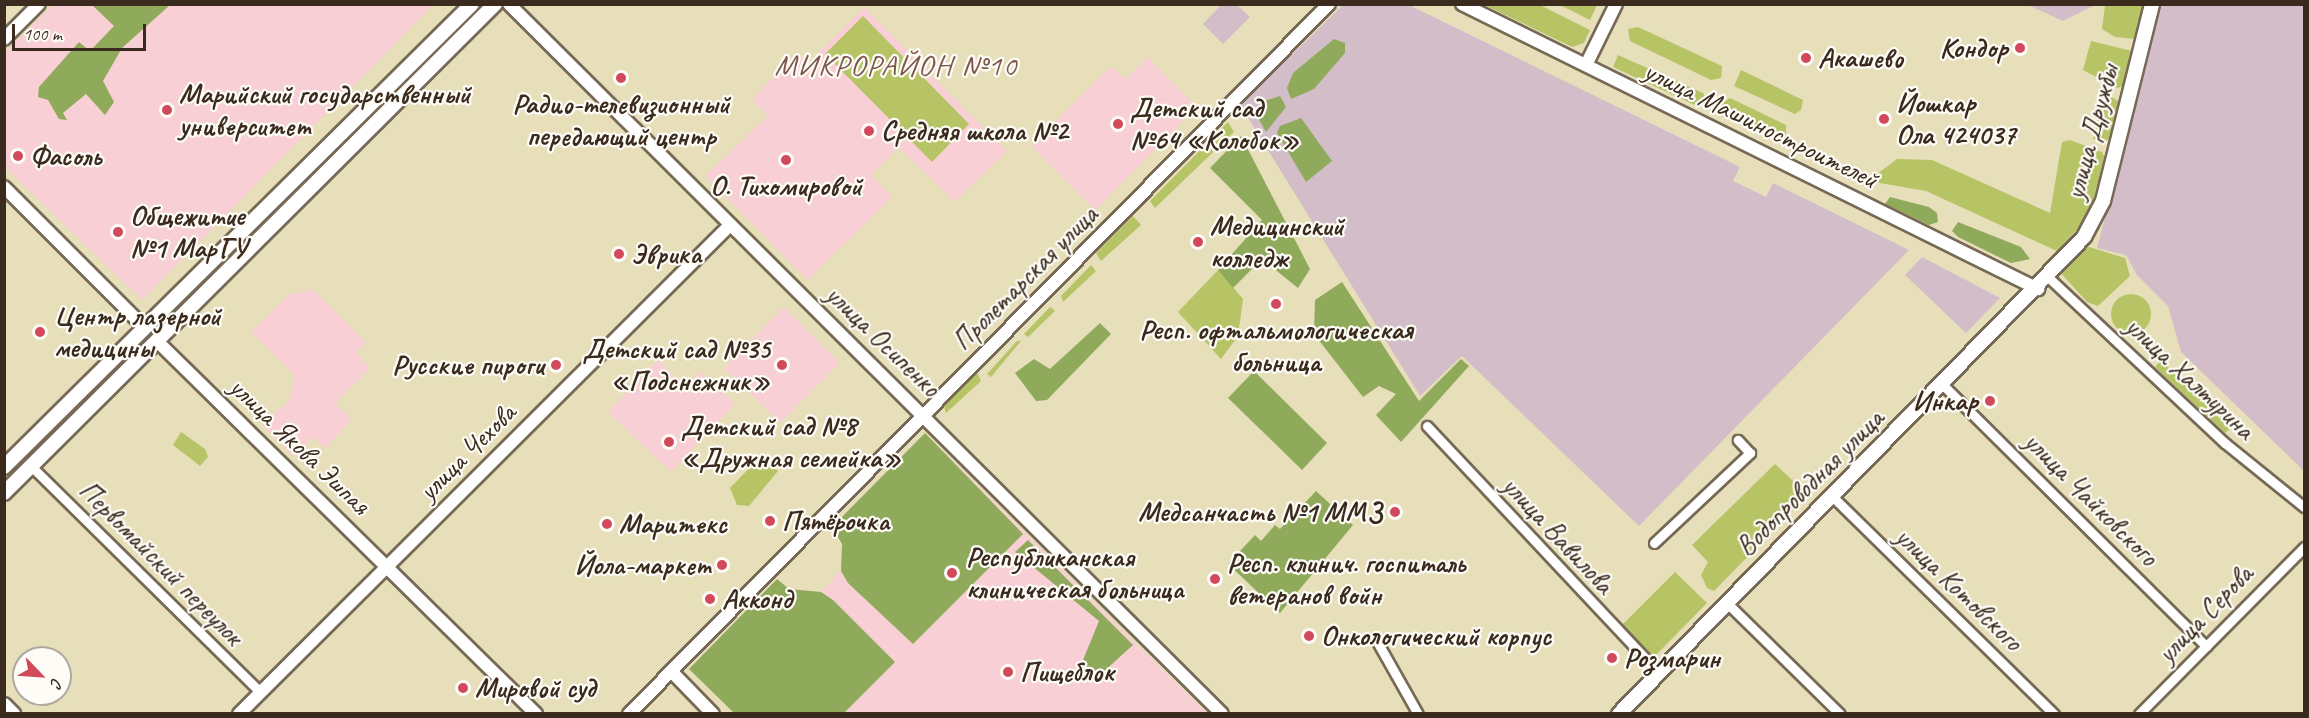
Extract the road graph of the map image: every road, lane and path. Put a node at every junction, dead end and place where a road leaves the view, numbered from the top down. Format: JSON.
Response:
{"nodes":[{"id":1,"x":39,"y":4,"type":"edge"},
{"id":2,"x":472,"y":4,"type":"edge"},
{"id":3,"x":495,"y":4,"type":"edge"},
{"id":4,"x":509,"y":4,"type":"edge"},
{"id":5,"x":1329,"y":4,"type":"edge"},
{"id":6,"x":1462,"y":4,"type":"edge"},
{"id":7,"x":1616,"y":4,"type":"edge"},
{"id":8,"x":2152,"y":4,"type":"edge"},
{"id":9,"x":4,"y":39,"type":"edge"},
{"id":10,"x":1586,"y":65,"type":"junction"},
{"id":11,"x":4,"y":187,"type":"edge"},
{"id":12,"x":730,"y":225,"type":"junction"},
{"id":13,"x":2048,"y":277,"type":"junction"},
{"id":14,"x":2038,"y":289,"type":"junction"},
{"id":15,"x":143,"y":326,"type":"junction"},
{"id":16,"x":157,"y":341,"type":"junction"},
{"id":17,"x":1943,"y":385,"type":"junction"},
{"id":18,"x":924,"y":415,"type":"junction"},
{"id":19,"x":1427,"y":426,"type":"dead end"},
{"id":20,"x":1738,"y":440,"type":"dead end"},
{"id":21,"x":31,"y":466,"type":"junction"},
{"id":22,"x":4,"y":467,"type":"edge"},
{"id":23,"x":4,"y":493,"type":"edge"},
{"id":24,"x":1833,"y":497,"type":"junction"},
{"id":25,"x":2304,"y":507,"type":"edge"},
{"id":26,"x":1654,"y":543,"type":"dead end"},
{"id":27,"x":2304,"y":547,"type":"edge"},
{"id":28,"x":387,"y":567,"type":"junction"},
{"id":29,"x":1728,"y":603,"type":"junction"},
{"id":30,"x":1375,"y":638,"type":"dead end"},
{"id":31,"x":2206,"y":646,"type":"junction"},
{"id":32,"x":671,"y":671,"type":"junction"},
{"id":33,"x":1659,"y":673,"type":"junction"},
{"id":34,"x":260,"y":692,"type":"junction"},
{"id":35,"x":4,"y":705,"type":"edge"},
{"id":36,"x":1626,"y":711,"type":"edge"},
{"id":37,"x":13,"y":714,"type":"edge"},
{"id":38,"x":239,"y":714,"type":"edge"},
{"id":39,"x":536,"y":714,"type":"edge"},
{"id":40,"x":629,"y":714,"type":"edge"},
{"id":41,"x":713,"y":714,"type":"edge"},
{"id":42,"x":1222,"y":714,"type":"edge"},
{"id":43,"x":1418,"y":714,"type":"edge"},
{"id":44,"x":1840,"y":714,"type":"edge"},
{"id":45,"x":2054,"y":714,"type":"edge"},
{"id":46,"x":2139,"y":714,"type":"edge"}],
"edges":[{"from":1,"to":9,"type":"street"},
{"from":2,"to":15,"type":"main road"},
{"from":3,"to":16,"type":"main road"},
{"from":4,"to":12,"type":"street","name":"улица Осипенко"},
{"from":5,"to":18,"type":"street","name":"Пролетарская улица"},
{"from":6,"to":10,"type":"street","name":"улица Машиностроителей"},
{"from":7,"to":10,"type":"street"},
{"from":8,"to":13,"type":"main road","name":"улица Дружбы"},
{"from":10,"to":14,"type":"street","name":"улица Машиностроителей"},
{"from":11,"to":15,"type":"street","name":"улица Якова Эшпая"},
{"from":12,"to":18,"type":"street","name":"улица Осипенко"},
{"from":12,"to":28,"type":"street","name":"улица Чехова"},
{"from":13,"to":14,"type":"main road","name":"улица Дружбы"},
{"from":13,"to":25,"type":"street","name":"улица Халтурина"},
{"from":14,"to":17,"type":"main road","name":"Водопроводная улица"},
{"from":15,"to":16,"type":"main road","name":"улица Якова Эшпая"},
{"from":15,"to":22,"type":"main road"},
{"from":16,"to":21,"type":"main road"},
{"from":16,"to":28,"type":"street","name":"улица Якова Эшпая"},
{"from":17,"to":24,"type":"main road","name":"Водопроводная улица"},
{"from":17,"to":31,"type":"street","name":"улица Чайковского"},
{"from":18,"to":32,"type":"street","name":"Пролетарская улица"},
{"from":18,"to":42,"type":"street","name":"улица Осипенко"},
{"from":19,"to":33,"type":"street","name":"улица Вавилова"},
{"from":20,"to":26,"type":"street"},
{"from":21,"to":23,"type":"main road"},
{"from":21,"to":34,"type":"street","name":"Первомайский переулок"},
{"from":24,"to":29,"type":"main road","name":"Водопроводная улица"},
{"from":24,"to":45,"type":"street","name":"улица Котовского"},
{"from":27,"to":31,"type":"street","name":"улица Серова"},
{"from":28,"to":34,"type":"street","name":"улица Чехова"},
{"from":28,"to":39,"type":"street","name":"улица Якова Эшпая"},
{"from":29,"to":33,"type":"main road","name":"Водопроводная улица"},
{"from":29,"to":44,"type":"street"},
{"from":30,"to":43,"type":"street"},
{"from":31,"to":46,"type":"street","name":"улица Серова"},
{"from":32,"to":40,"type":"street","name":"Пролетарская улица"},
{"from":32,"to":41,"type":"street"},
{"from":33,"to":36,"type":"main road","name":"Водопроводная улица"},
{"from":34,"to":38,"type":"street","name":"улица Чехова"},
{"from":35,"to":37,"type":"main road"}]}
